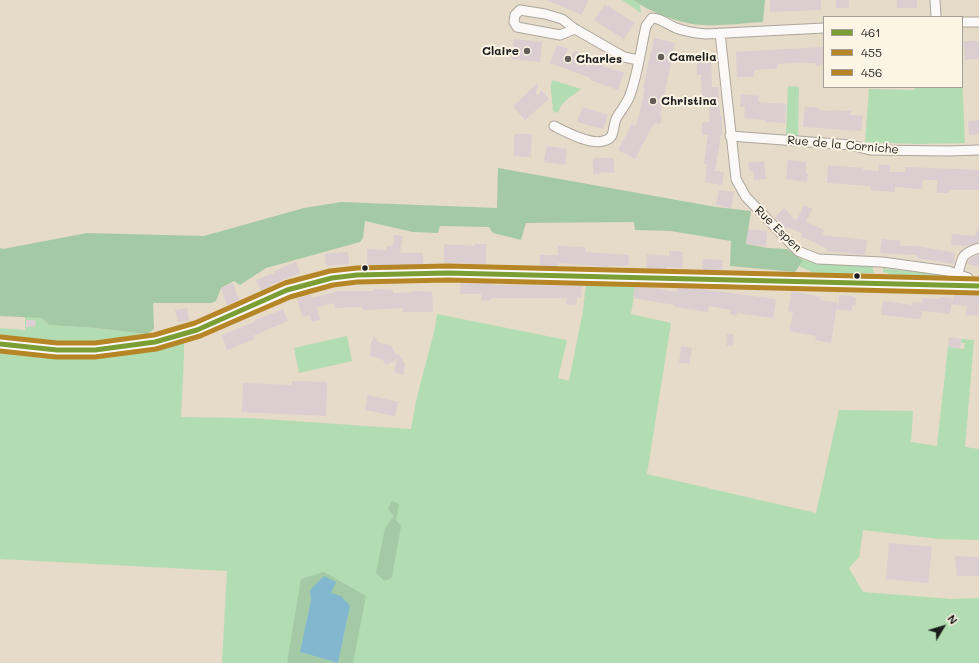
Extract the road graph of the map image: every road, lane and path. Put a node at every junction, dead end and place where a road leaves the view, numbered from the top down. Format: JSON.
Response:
{"nodes":[{"id":1,"x":935,"y":0,"type":"edge"},
{"id":2,"x":936,"y":16,"type":"edge"},
{"id":3,"x":963,"y":22,"type":"edge"},
{"id":4,"x":979,"y":22,"type":"edge"},
{"id":5,"x":575,"y":28,"type":"junction"},
{"id":6,"x":823,"y":28,"type":"edge"},
{"id":7,"x":720,"y":33,"type":"junction"},
{"id":8,"x":638,"y":60,"type":"junction"},
{"id":9,"x":554,"y":126,"type":"dead end"},
{"id":10,"x":730,"y":136,"type":"junction"},
{"id":11,"x":979,"y":150,"type":"edge"},
{"id":12,"x":979,"y":248,"type":"edge"},
{"id":13,"x":958,"y":274,"type":"junction"},
{"id":14,"x":977,"y":286,"type":"edge"},
{"id":15,"x":0,"y":344,"type":"edge"}],
"edges":[{"from":1,"to":2,"type":"street"},
{"from":3,"to":4,"type":"street"},
{"from":5,"to":5,"type":"street"},
{"from":5,"to":8,"type":"street"},
{"from":6,"to":7,"type":"street"},
{"from":7,"to":8,"type":"street"},
{"from":7,"to":10,"type":"street","name":"Rue Espen"},
{"from":8,"to":9,"type":"street"},
{"from":10,"to":11,"type":"street","name":"Rue de la Corniche"},
{"from":10,"to":13,"type":"street","name":"Rue Espen"},
{"from":12,"to":13,"type":"street"},
{"from":13,"to":14,"type":"street","name":"Rue Espen"},
{"from":14,"to":15,"type":"main road"}]}
